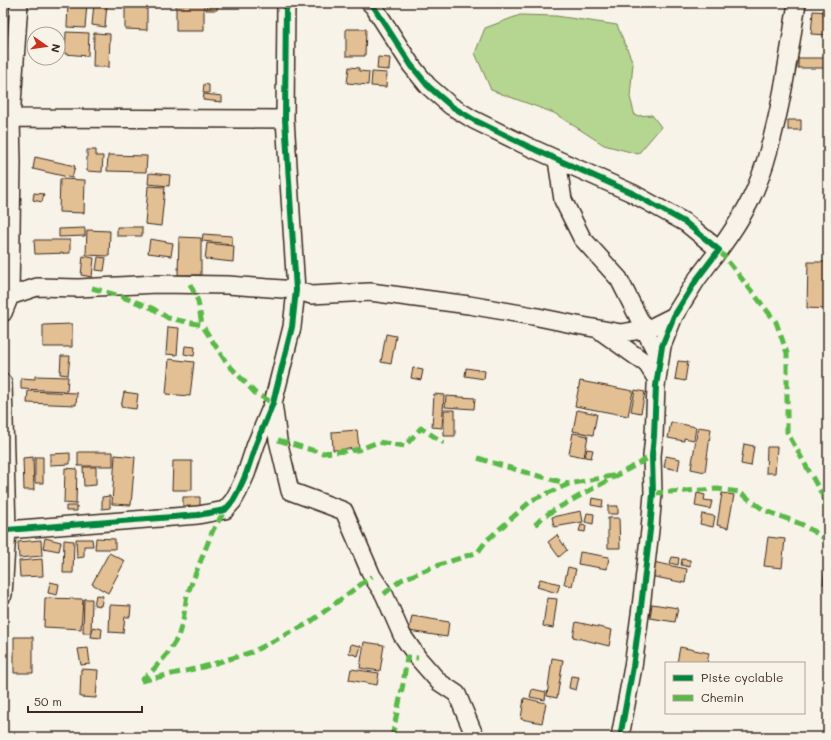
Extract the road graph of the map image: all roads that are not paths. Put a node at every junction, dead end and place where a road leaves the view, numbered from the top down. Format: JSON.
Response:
{"nodes":[{"id":1,"x":19,"y":3,"type":"edge"},
{"id":2,"x":286,"y":3,"type":"edge"},
{"id":3,"x":370,"y":3,"type":"edge"},
{"id":4,"x":797,"y":3,"type":"edge"},
{"id":5,"x":7,"y":118,"type":"edge"},
{"id":6,"x":285,"y":119,"type":"junction"},
{"id":7,"x":557,"y":160,"type":"junction"},
{"id":8,"x":719,"y":250,"type":"junction"},
{"id":9,"x":296,"y":290,"type":"junction"},
{"id":10,"x":10,"y":296,"type":"junction"},
{"id":11,"x":3,"y":313,"type":"edge"},
{"id":12,"x":674,"y":316,"type":"junction"},
{"id":13,"x":597,"y":328,"type":"junction"},
{"id":14,"x":644,"y":329,"type":"junction"},
{"id":15,"x":660,"y":360,"type":"junction"},
{"id":16,"x":657,"y":380,"type":"junction"},
{"id":17,"x":3,"y":384,"type":"edge"},
{"id":18,"x":273,"y":403,"type":"junction"},
{"id":19,"x":4,"y":477,"type":"edge"},
{"id":20,"x":7,"y":530,"type":"junction"},
{"id":21,"x":3,"y":595,"type":"edge"},
{"id":22,"x":475,"y":737,"type":"edge"},
{"id":23,"x":620,"y":737,"type":"edge"}],
"edges":[{"from":1,"to":5,"type":"street"},
{"from":2,"to":6,"type":"street"},
{"from":3,"to":7,"type":"street"},
{"from":4,"to":8,"type":"street"},
{"from":5,"to":6,"type":"street"},
{"from":5,"to":10,"type":"street"},
{"from":6,"to":9,"type":"street"},
{"from":7,"to":8,"type":"street"},
{"from":7,"to":14,"type":"street"},
{"from":8,"to":12,"type":"street"},
{"from":9,"to":10,"type":"street"},
{"from":9,"to":13,"type":"street"},
{"from":9,"to":18,"type":"street"},
{"from":10,"to":11,"type":"street"},
{"from":12,"to":14,"type":"street"},
{"from":12,"to":15,"type":"street"},
{"from":13,"to":14,"type":"street"},
{"from":13,"to":16,"type":"street"},
{"from":14,"to":15,"type":"street"},
{"from":15,"to":16,"type":"street"},
{"from":16,"to":23,"type":"street"},
{"from":17,"to":19,"type":"street"},
{"from":18,"to":20,"type":"street"},
{"from":18,"to":22,"type":"street"},
{"from":19,"to":20,"type":"street"},
{"from":20,"to":21,"type":"street"}]}
